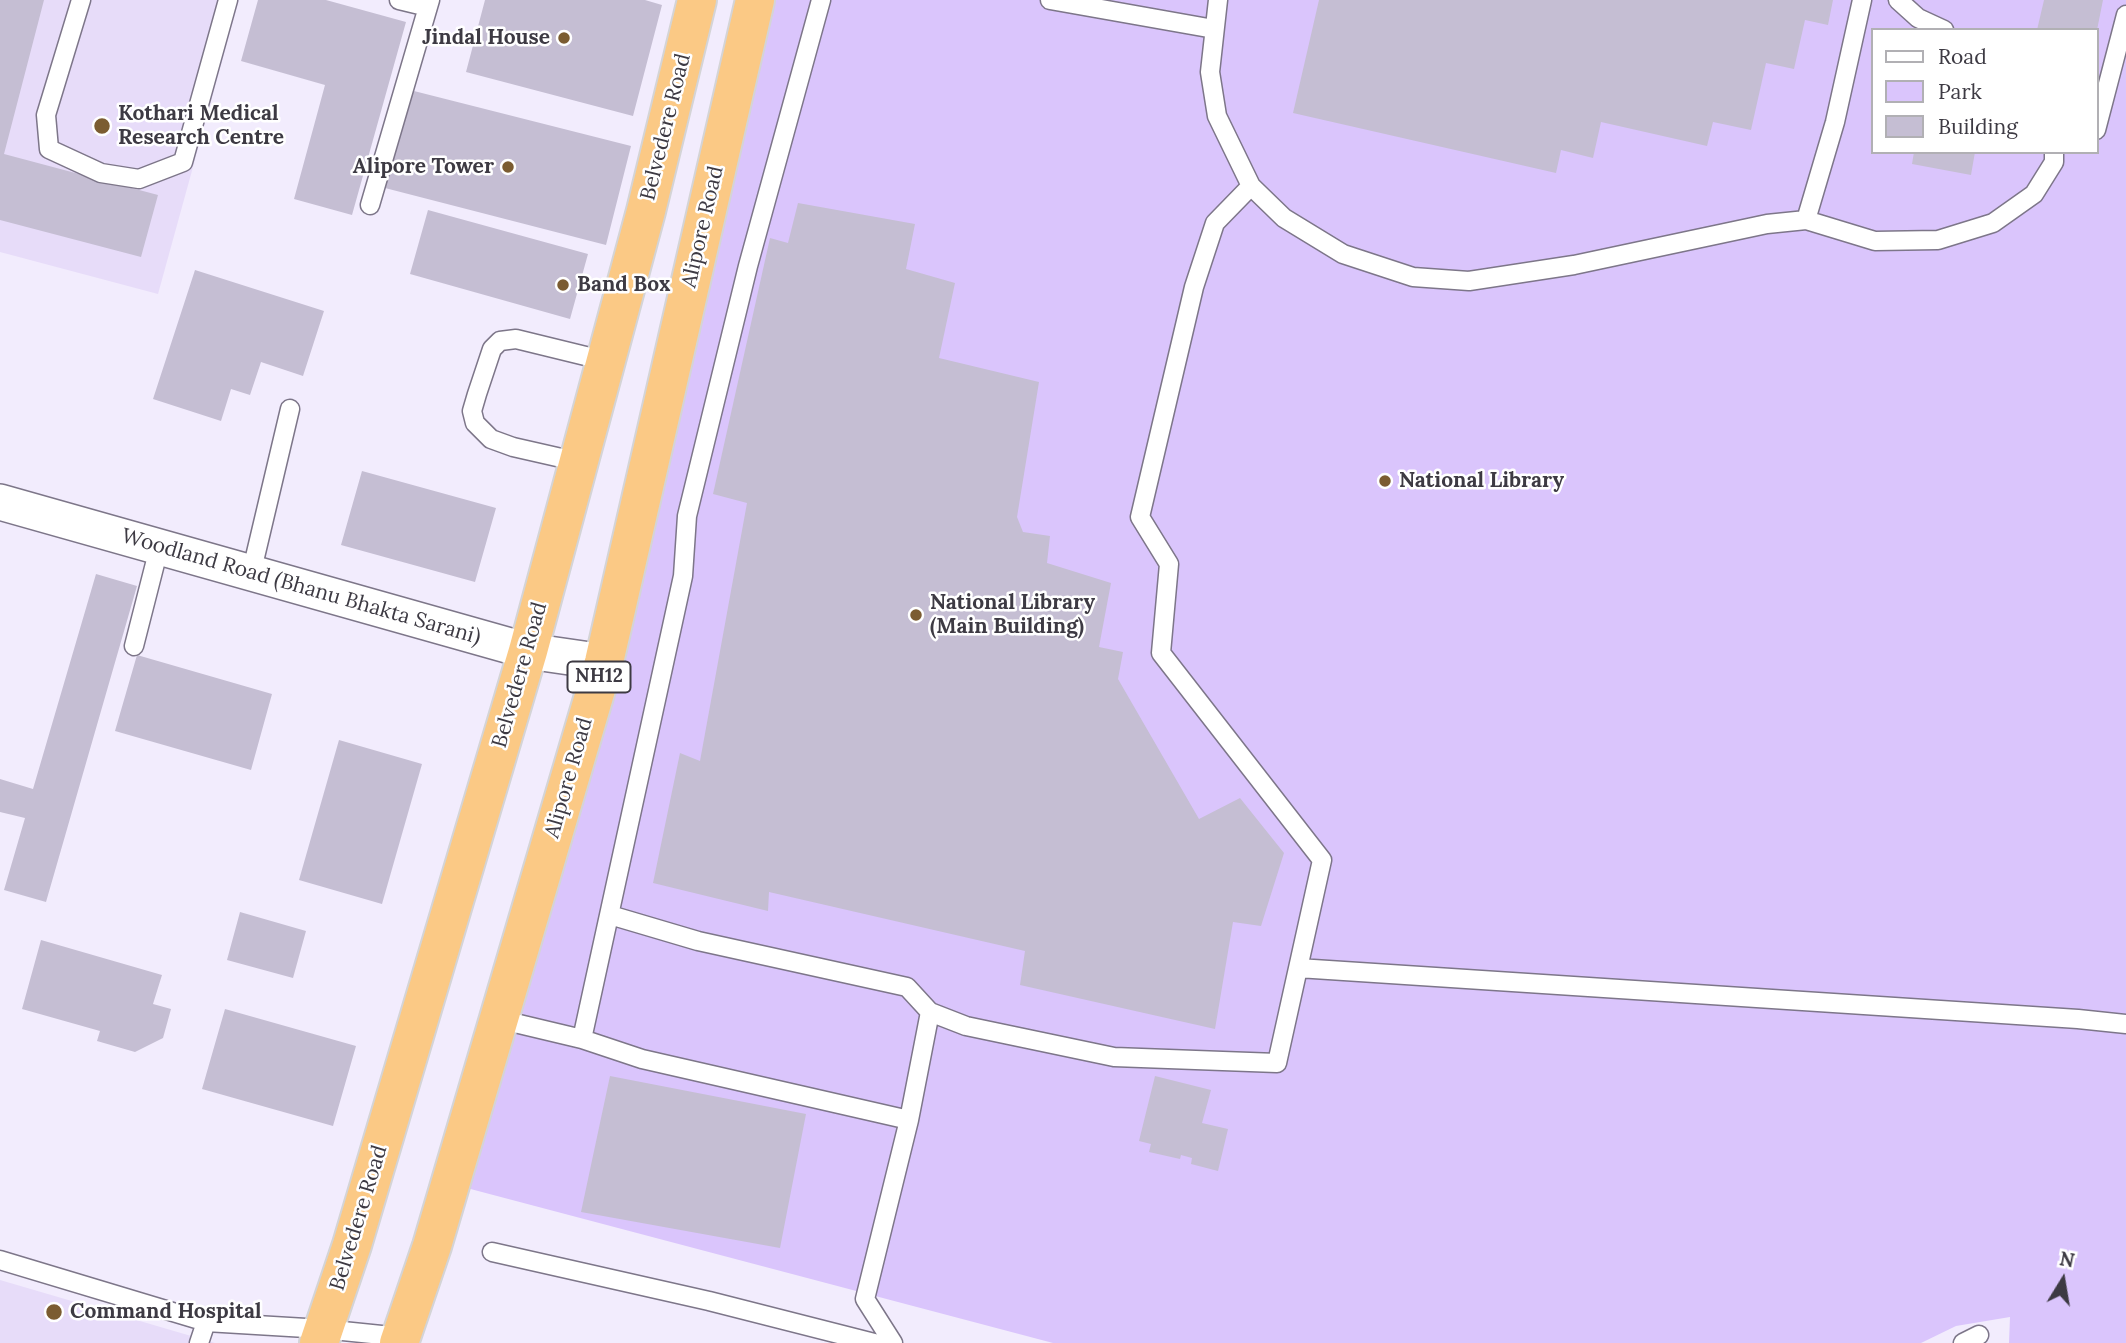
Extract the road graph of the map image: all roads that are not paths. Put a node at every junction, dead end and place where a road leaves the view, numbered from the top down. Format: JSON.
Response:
{"nodes":[{"id":1,"x":81,"y":0,"type":"edge"},
{"id":2,"x":228,"y":0,"type":"edge"},
{"id":3,"x":400,"y":0,"type":"edge"},
{"id":4,"x":697,"y":0,"type":"edge"},
{"id":5,"x":755,"y":0,"type":"edge"},
{"id":6,"x":821,"y":0,"type":"edge"},
{"id":7,"x":1050,"y":0,"type":"edge"},
{"id":8,"x":1218,"y":0,"type":"edge"},
{"id":9,"x":1862,"y":0,"type":"edge"},
{"id":10,"x":1898,"y":0,"type":"edge"},
{"id":11,"x":429,"y":4,"type":"edge"},
{"id":12,"x":2126,"y":15,"type":"edge"},
{"id":13,"x":1940,"y":28,"type":"edge"},
{"id":14,"x":1214,"y":29,"type":"junction"},
{"id":15,"x":2098,"y":122,"type":"edge"},
{"id":16,"x":2054,"y":154,"type":"edge"},
{"id":17,"x":1251,"y":186,"type":"junction"},
{"id":18,"x":370,"y":205,"type":"dead end"},
{"id":19,"x":1806,"y":219,"type":"junction"},
{"id":20,"x":606,"y":361,"type":"junction"},
{"id":21,"x":290,"y":409,"type":"dead end"},
{"id":22,"x":579,"y":462,"type":"junction"},
{"id":23,"x":0,"y":502,"type":"edge"},
{"id":24,"x":159,"y":548,"type":"junction"},
{"id":25,"x":251,"y":574,"type":"junction"},
{"id":26,"x":134,"y":646,"type":"dead end"},
{"id":27,"x":528,"y":651,"type":"junction"},
{"id":28,"x":604,"y":662,"type":"junction"},
{"id":29,"x":610,"y":915,"type":"junction"},
{"id":30,"x":1298,"y":968,"type":"junction"},
{"id":31,"x":930,"y":1012,"type":"junction"},
{"id":32,"x":498,"y":1019,"type":"junction"},
{"id":33,"x":2126,"y":1024,"type":"edge"},
{"id":34,"x":582,"y":1039,"type":"junction"},
{"id":35,"x":909,"y":1120,"type":"junction"},
{"id":36,"x":492,"y":1252,"type":"dead end"},
{"id":37,"x":0,"y":1260,"type":"edge"},
{"id":38,"x":206,"y":1322,"type":"junction"},
{"id":39,"x":321,"y":1336,"type":"edge"},
{"id":40,"x":400,"y":1340,"type":"edge"},
{"id":41,"x":199,"y":1343,"type":"edge"},
{"id":42,"x":874,"y":1343,"type":"edge"},
{"id":43,"x":893,"y":1343,"type":"edge"}],
"edges":[{"from":1,"to":2,"type":"lane"},
{"from":3,"to":11,"type":"lane"},
{"from":4,"to":20,"type":"highway","name":"Belvedere Road"},
{"from":5,"to":28,"type":"highway","name":"Alipore Road","number":"NH12"},
{"from":6,"to":29,"type":"lane"},
{"from":7,"to":14,"type":"lane"},
{"from":8,"to":14,"type":"lane"},
{"from":9,"to":19,"type":"lane"},
{"from":10,"to":13,"type":"lane"},
{"from":11,"to":18,"type":"lane"},
{"from":12,"to":15,"type":"lane"},
{"from":14,"to":17,"type":"lane"},
{"from":16,"to":19,"type":"lane"},
{"from":17,"to":19,"type":"lane"},
{"from":17,"to":30,"type":"lane"},
{"from":20,"to":22,"type":"highway","name":"Belvedere Road"},
{"from":20,"to":22,"type":"lane"},
{"from":21,"to":25,"type":"lane"},
{"from":22,"to":27,"type":"highway","name":"Belvedere Road"},
{"from":23,"to":24,"type":"street","name":"Woodland Road (Bhanu Bhakta Sarani)"},
{"from":24,"to":25,"type":"street","name":"Woodland Road (Bhanu Bhakta Sarani)"},
{"from":24,"to":26,"type":"lane"},
{"from":25,"to":27,"type":"street","name":"Woodland Road (Bhanu Bhakta Sarani)"},
{"from":27,"to":28,"type":"street","name":"Woodland Road (Bhanu Bhakta Sarani)"},
{"from":27,"to":39,"type":"highway","name":"Belvedere Road"},
{"from":28,"to":32,"type":"highway","name":"Alipore Road","number":"NH12"},
{"from":29,"to":31,"type":"lane"},
{"from":29,"to":34,"type":"lane"},
{"from":30,"to":31,"type":"lane"},
{"from":30,"to":33,"type":"lane"},
{"from":31,"to":35,"type":"lane"},
{"from":32,"to":34,"type":"lane"},
{"from":32,"to":40,"type":"highway","name":"Alipore Road","number":"NH12"},
{"from":34,"to":35,"type":"lane"},
{"from":35,"to":43,"type":"lane"},
{"from":36,"to":42,"type":"lane"},
{"from":37,"to":38,"type":"lane"},
{"from":38,"to":39,"type":"lane"},
{"from":38,"to":41,"type":"lane"},
{"from":39,"to":40,"type":"lane"}]}
